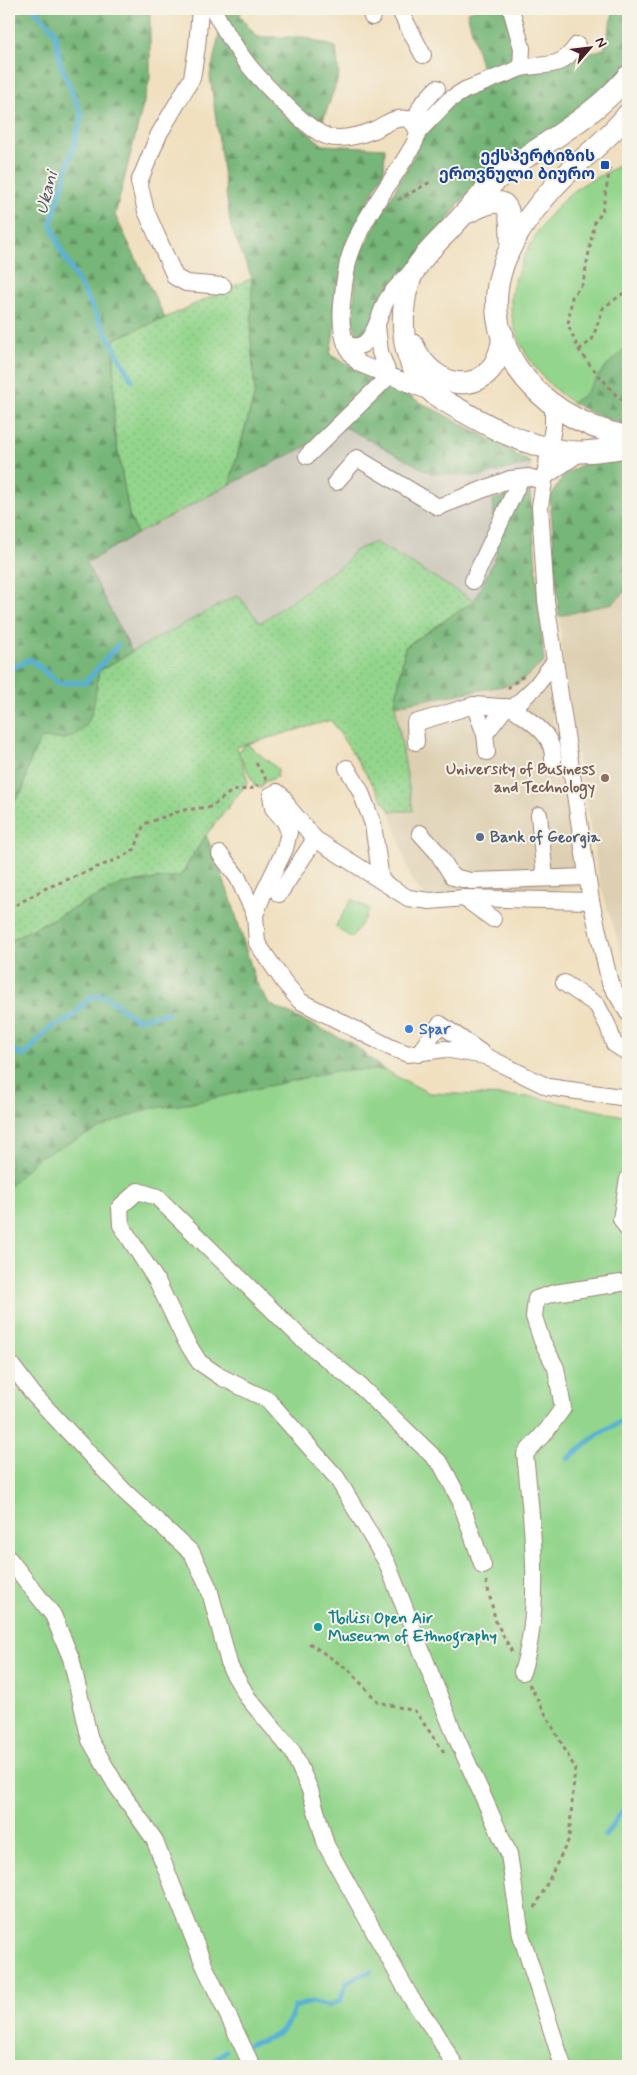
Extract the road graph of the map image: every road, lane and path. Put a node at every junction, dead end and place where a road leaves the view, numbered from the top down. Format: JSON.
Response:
{"nodes":[{"id":1,"x":200,"y":9,"type":"edge"},
{"id":2,"x":213,"y":9,"type":"edge"},
{"id":3,"x":399,"y":9,"type":"edge"},
{"id":4,"x":511,"y":9,"type":"edge"},
{"id":5,"x":577,"y":45,"type":"dead end"},
{"id":6,"x":423,"y":55,"type":"dead end"},
{"id":7,"x":521,"y":68,"type":"junction"},
{"id":8,"x":628,"y":76,"type":"edge"},
{"id":9,"x":437,"y":88,"type":"dead end"},
{"id":10,"x":628,"y":114,"type":"edge"},
{"id":11,"x":416,"y":127,"type":"junction"},
{"id":12,"x":610,"y":168,"type":"dead end"},
{"id":13,"x":432,"y":181,"type":"dead end"},
{"id":14,"x":378,"y":200,"type":"junction"},
{"id":15,"x":464,"y":214,"type":"junction"},
{"id":16,"x":511,"y":244,"type":"junction"},
{"id":17,"x":415,"y":268,"type":"junction"},
{"id":18,"x":223,"y":286,"type":"dead end"},
{"id":19,"x":628,"y":290,"type":"edge"},
{"id":20,"x":403,"y":322,"type":"junction"},
{"id":21,"x":377,"y":326,"type":"junction"},
{"id":22,"x":502,"y":335,"type":"junction"},
{"id":23,"x":346,"y":344,"type":"junction"},
{"id":24,"x":579,"y":350,"type":"junction"},
{"id":25,"x":390,"y":376,"type":"junction"},
{"id":26,"x":430,"y":392,"type":"junction"},
{"id":27,"x":552,"y":405,"type":"junction"},
{"id":28,"x":628,"y":405,"type":"edge"},
{"id":29,"x":628,"y":437,"type":"edge"},
{"id":30,"x":628,"y":447,"type":"edge"},
{"id":31,"x":549,"y":448,"type":"junction"},
{"id":32,"x":581,"y":452,"type":"junction"},
{"id":33,"x":308,"y":456,"type":"dead end"},
{"id":34,"x":522,"y":478,"type":"junction"},
{"id":35,"x":543,"y":480,"type":"junction"},
{"id":36,"x":336,"y":482,"type":"dead end"},
{"id":37,"x":473,"y":581,"type":"dead end"},
{"id":38,"x":554,"y":662,"type":"junction"},
{"id":39,"x":474,"y":705,"type":"junction"},
{"id":40,"x":510,"y":707,"type":"junction"},
{"id":41,"x":486,"y":734,"type":"junction"},
{"id":42,"x":416,"y":742,"type":"dead end"},
{"id":43,"x":487,"y":752,"type":"dead end"},
{"id":44,"x":256,"y":763,"type":"dead end"},
{"id":45,"x":553,"y":763,"type":"dead end"},
{"id":46,"x":347,"y":768,"type":"dead end"},
{"id":47,"x":269,"y":786,"type":"junction"},
{"id":48,"x":540,"y":815,"type":"dead end"},
{"id":49,"x":420,"y":833,"type":"dead end"},
{"id":50,"x":315,"y":839,"type":"junction"},
{"id":51,"x":220,"y":854,"type":"dead end"},
{"id":52,"x":587,"y":877,"type":"junction"},
{"id":53,"x":545,"y":878,"type":"junction"},
{"id":54,"x":381,"y":880,"type":"junction"},
{"id":55,"x":279,"y":894,"type":"dead end"},
{"id":56,"x":464,"y":898,"type":"junction"},
{"id":57,"x":591,"y":901,"type":"junction"},
{"id":58,"x":9,"y":909,"type":"edge"},
{"id":59,"x":255,"y":915,"type":"junction"},
{"id":60,"x":493,"y":919,"type":"dead end"},
{"id":61,"x":564,"y":982,"type":"dead end"},
{"id":62,"x":628,"y":1013,"type":"edge"},
{"id":63,"x":628,"y":1053,"type":"edge"},
{"id":64,"x":418,"y":1054,"type":"junction"},
{"id":65,"x":486,"y":1056,"type":"junction"},
{"id":66,"x":628,"y":1098,"type":"edge"},
{"id":67,"x":628,"y":1179,"type":"edge"},
{"id":68,"x":628,"y":1230,"type":"edge"},
{"id":69,"x":628,"y":1282,"type":"edge"},
{"id":70,"x":9,"y":1362,"type":"edge"},
{"id":71,"x":9,"y":1559,"type":"edge"},
{"id":72,"x":483,"y":1566,"type":"joint"},
{"id":73,"x":309,"y":1643,"type":"dead end"},
{"id":74,"x":522,"y":1672,"type":"junction"},
{"id":75,"x":446,"y":1755,"type":"dead end"},
{"id":76,"x":521,"y":1935,"type":"junction"},
{"id":77,"x":252,"y":2066,"type":"edge"},
{"id":78,"x":455,"y":2066,"type":"edge"},
{"id":79,"x":563,"y":2066,"type":"edge"}],
"edges":[{"from":1,"to":18,"type":"street"},
{"from":2,"to":11,"type":"street"},
{"from":3,"to":6,"type":"street"},
{"from":4,"to":7,"type":"street"},
{"from":5,"to":7,"type":"street"},
{"from":7,"to":11,"type":"street"},
{"from":8,"to":15,"type":"main road"},
{"from":9,"to":11,"type":"street"},
{"from":10,"to":16,"type":"main road"},
{"from":11,"to":14,"type":"street"},
{"from":12,"to":24,"type":"path"},
{"from":13,"to":14,"type":"path"},
{"from":14,"to":23,"type":"street"},
{"from":15,"to":16,"type":"main road"},
{"from":15,"to":17,"type":"main road"},
{"from":16,"to":22,"type":"main road"},
{"from":17,"to":20,"type":"main road"},
{"from":17,"to":21,"type":"street"},
{"from":19,"to":24,"type":"path"},
{"from":20,"to":22,"type":"main road"},
{"from":20,"to":26,"type":"main road"},
{"from":21,"to":23,"type":"street"},
{"from":21,"to":25,"type":"street"},
{"from":22,"to":27,"type":"main road"},
{"from":23,"to":25,"type":"street"},
{"from":24,"to":28,"type":"path"},
{"from":25,"to":26,"type":"street"},
{"from":25,"to":33,"type":"street"},
{"from":26,"to":31,"type":"main road"},
{"from":27,"to":29,"type":"main road"},
{"from":27,"to":31,"type":"street"},
{"from":30,"to":32,"type":"main road"},
{"from":31,"to":32,"type":"main road"},
{"from":31,"to":35,"type":"street"},
{"from":32,"to":35,"type":"street"},
{"from":34,"to":35,"type":"street"},
{"from":34,"to":36,"type":"street"},
{"from":34,"to":37,"type":"street"},
{"from":35,"to":38,"type":"street"},
{"from":38,"to":40,"type":"street"},
{"from":38,"to":52,"type":"street"},
{"from":39,"to":40,"type":"street"},
{"from":39,"to":41,"type":"street"},
{"from":39,"to":42,"type":"street"},
{"from":40,"to":41,"type":"street"},
{"from":40,"to":45,"type":"street"},
{"from":41,"to":43,"type":"street"},
{"from":44,"to":47,"type":"path"},
{"from":46,"to":54,"type":"street"},
{"from":47,"to":50,"type":"street"},
{"from":47,"to":58,"type":"path"},
{"from":47,"to":59,"type":"street"},
{"from":48,"to":53,"type":"street"},
{"from":49,"to":53,"type":"street"},
{"from":50,"to":54,"type":"street"},
{"from":50,"to":55,"type":"street"},
{"from":51,"to":59,"type":"street"},
{"from":52,"to":53,"type":"street"},
{"from":52,"to":57,"type":"street"},
{"from":54,"to":56,"type":"street"},
{"from":56,"to":57,"type":"street"},
{"from":56,"to":60,"type":"street"},
{"from":57,"to":62,"type":"street"},
{"from":59,"to":64,"type":"street"},
{"from":61,"to":63,"type":"street"},
{"from":64,"to":65,"type":"street"},
{"from":64,"to":65,"type":"street"},
{"from":65,"to":66,"type":"street"},
{"from":67,"to":68,"type":"street"},
{"from":69,"to":74,"type":"street"},
{"from":70,"to":78,"type":"street"},
{"from":71,"to":77,"type":"street"},
{"from":72,"to":74,"type":"path"},
{"from":72,"to":76,"type":"street"},
{"from":73,"to":75,"type":"path"},
{"from":74,"to":76,"type":"path"},
{"from":76,"to":79,"type":"street"}]}
